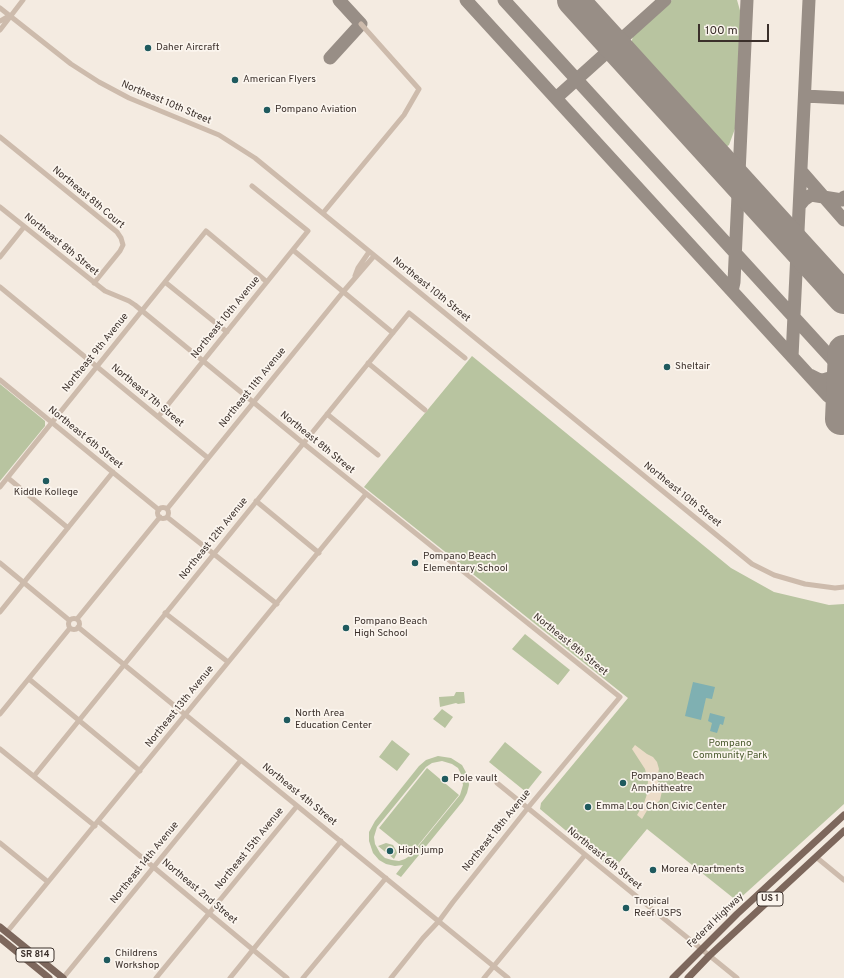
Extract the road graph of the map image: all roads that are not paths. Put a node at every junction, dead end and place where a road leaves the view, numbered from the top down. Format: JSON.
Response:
{"nodes":[{"id":1,"x":22,"y":0,"type":"edge"},
{"id":2,"x":0,"y":8,"type":"edge"},
{"id":3,"x":10,"y":16,"type":"junction"},
{"id":4,"x":0,"y":21,"type":"edge"},
{"id":5,"x":361,"y":24,"type":"dead end"},
{"id":6,"x":0,"y":30,"type":"edge"},
{"id":7,"x":0,"y":137,"type":"edge"},
{"id":8,"x":252,"y":186,"type":"dead end"},
{"id":9,"x":0,"y":207,"type":"edge"},
{"id":10,"x":322,"y":213,"type":"junction"},
{"id":11,"x":24,"y":227,"type":"junction"},
{"id":12,"x":293,"y":250,"type":"junction"},
{"id":13,"x":369,"y":252,"type":"junction"},
{"id":14,"x":374,"y":256,"type":"junction"},
{"id":15,"x":0,"y":257,"type":"edge"},
{"id":16,"x":354,"y":279,"type":"junction"},
{"id":17,"x":165,"y":282,"type":"junction"},
{"id":18,"x":267,"y":282,"type":"junction"},
{"id":19,"x":94,"y":283,"type":"junction"},
{"id":20,"x":0,"y":288,"type":"edge"},
{"id":21,"x":343,"y":292,"type":"junction"},
{"id":22,"x":142,"y":311,"type":"junction"},
{"id":23,"x":227,"y":332,"type":"junction"},
{"id":24,"x":393,"y":333,"type":"junction"},
{"id":25,"x":465,"y":358,"type":"dead end"},
{"id":26,"x":203,"y":362,"type":"junction"},
{"id":27,"x":368,"y":363,"type":"junction"},
{"id":28,"x":97,"y":367,"type":"junction"},
{"id":29,"x":0,"y":380,"type":"edge"},
{"id":30,"x":253,"y":403,"type":"junction"},
{"id":31,"x":425,"y":410,"type":"dead end"},
{"id":32,"x":327,"y":414,"type":"junction"},
{"id":33,"x":158,"y":417,"type":"junction"},
{"id":34,"x":52,"y":423,"type":"junction"},
{"id":35,"x":303,"y":443,"type":"junction"},
{"id":36,"x":378,"y":454,"type":"dead end"},
{"id":37,"x":208,"y":458,"type":"junction"},
{"id":38,"x":113,"y":472,"type":"junction"},
{"id":39,"x":8,"y":478,"type":"junction"},
{"id":40,"x":0,"y":487,"type":"edge"},
{"id":41,"x":366,"y":494,"type":"junction"},
{"id":42,"x":256,"y":501,"type":"junction"},
{"id":43,"x":167,"y":509,"type":"junction"},
{"id":44,"x":159,"y":510,"type":"junction"},
{"id":45,"x":168,"y":517,"type":"junction"},
{"id":46,"x":160,"y":518,"type":"junction"},
{"id":47,"x":68,"y":528,"type":"junction"},
{"id":48,"x":319,"y":553,"type":"junction"},
{"id":49,"x":214,"y":554,"type":"junction"},
{"id":50,"x":0,"y":563,"type":"edge"},
{"id":51,"x":24,"y":582,"type":"junction"},
{"id":52,"x":844,"y":587,"type":"edge"},
{"id":53,"x":277,"y":604,"type":"junction"},
{"id":54,"x":0,"y":612,"type":"edge"},
{"id":55,"x":165,"y":613,"type":"junction"},
{"id":56,"x":77,"y":619,"type":"junction"},
{"id":57,"x":69,"y":620,"type":"junction"},
{"id":58,"x":78,"y":627,"type":"junction"},
{"id":59,"x":70,"y":628,"type":"junction"},
{"id":60,"x":228,"y":662,"type":"junction"},
{"id":61,"x":124,"y":664,"type":"junction"},
{"id":62,"x":29,"y":679,"type":"junction"},
{"id":63,"x":620,"y":697,"type":"joint"},
{"id":64,"x":0,"y":714,"type":"edge"},
{"id":65,"x":186,"y":715,"type":"junction"},
{"id":66,"x":79,"y":720,"type":"junction"},
{"id":67,"x":0,"y":749,"type":"edge"},
{"id":68,"x":241,"y":760,"type":"junction"},
{"id":69,"x":140,"y":770,"type":"junction"},
{"id":70,"x":34,"y":776,"type":"junction"},
{"id":71,"x":497,"y":783,"type":"dead end"},
{"id":72,"x":297,"y":806,"type":"junction"},
{"id":73,"x":528,"y":808,"type":"junction"},
{"id":74,"x":844,"y":815,"type":"edge"},
{"id":75,"x":96,"y":823,"type":"junction"},
{"id":76,"x":844,"y":831,"type":"edge"},
{"id":77,"x":341,"y":841,"type":"junction"},
{"id":78,"x":0,"y":843,"type":"edge"},
{"id":79,"x":585,"y":855,"type":"junction"},
{"id":80,"x":816,"y":857,"type":"junction"},
{"id":81,"x":154,"y":866,"type":"junction"},
{"id":82,"x":386,"y":878,"type":"junction"},
{"id":83,"x":844,"y":880,"type":"edge"},
{"id":84,"x":48,"y":882,"type":"junction"},
{"id":85,"x":210,"y":913,"type":"junction"},
{"id":86,"x":439,"y":921,"type":"junction"},
{"id":87,"x":0,"y":927,"type":"edge"},
{"id":88,"x":4,"y":931,"type":"edge"},
{"id":89,"x":0,"y":938,"type":"edge"},
{"id":90,"x":253,"y":949,"type":"junction"},
{"id":91,"x":700,"y":949,"type":"junction"},
{"id":92,"x":709,"y":956,"type":"junction"},
{"id":93,"x":494,"y":966,"type":"junction"},
{"id":94,"x":49,"y":978,"type":"edge"},
{"id":95,"x":63,"y":978,"type":"edge"},
{"id":96,"x":156,"y":978,"type":"edge"},
{"id":97,"x":230,"y":978,"type":"edge"},
{"id":98,"x":287,"y":978,"type":"edge"},
{"id":99,"x":303,"y":978,"type":"edge"},
{"id":100,"x":391,"y":978,"type":"edge"},
{"id":101,"x":484,"y":978,"type":"edge"},
{"id":102,"x":508,"y":978,"type":"edge"},
{"id":103,"x":673,"y":978,"type":"edge"},
{"id":104,"x":688,"y":978,"type":"edge"},
{"id":105,"x":737,"y":978,"type":"edge"}],
"edges":[{"from":1,"to":3,"type":"street"},
{"from":2,"to":3,"type":"street","name":"Northeast 10th Street"},
{"from":3,"to":4,"type":"street"},
{"from":3,"to":6,"type":"street"},
{"from":3,"to":10,"type":"street","name":"Northeast 10th Street"},
{"from":5,"to":10,"type":"street"},
{"from":7,"to":19,"type":"street","name":"Northeast 8th Court"},
{"from":8,"to":12,"type":"street","name":"Northeast 10th Avenue"},
{"from":9,"to":11,"type":"street","name":"Northeast 8th Street"},
{"from":10,"to":13,"type":"street","name":"Northeast 10th Street"},
{"from":11,"to":15,"type":"street"},
{"from":11,"to":19,"type":"street","name":"Northeast 8th Street"},
{"from":12,"to":18,"type":"street","name":"Northeast 10th Avenue"},
{"from":12,"to":21,"type":"street"},
{"from":13,"to":14,"type":"street","name":"Northeast 10th Street"},
{"from":13,"to":16,"type":"street","name":"Northeast 11th Avenue"},
{"from":14,"to":16,"type":"street","name":"Northeast 11th Avenue"},
{"from":14,"to":52,"type":"street","name":"Northeast 10th Street"},
{"from":16,"to":21,"type":"street","name":"Northeast 11th Avenue"},
{"from":17,"to":18,"type":"street","name":"Northeast 9th Avenue"},
{"from":17,"to":22,"type":"street","name":"Northeast 9th Avenue"},
{"from":17,"to":23,"type":"street"},
{"from":18,"to":23,"type":"street","name":"Northeast 10th Avenue"},
{"from":19,"to":22,"type":"street","name":"Northeast 8th Street"},
{"from":20,"to":28,"type":"street","name":"Northeast 7th Street"},
{"from":21,"to":24,"type":"street"},
{"from":21,"to":30,"type":"street","name":"Northeast 11th Avenue"},
{"from":22,"to":26,"type":"street","name":"Northeast 8th Street"},
{"from":22,"to":28,"type":"street","name":"Northeast 9th Avenue"},
{"from":23,"to":26,"type":"street","name":"Northeast 10th Avenue"},
{"from":24,"to":25,"type":"street","name":"Northeast 12th Avenue"},
{"from":24,"to":27,"type":"street","name":"Northeast 12th Avenue"},
{"from":26,"to":30,"type":"street","name":"Northeast 8th Street"},
{"from":26,"to":33,"type":"street","name":"Northeast 10th Avenue"},
{"from":27,"to":31,"type":"street"},
{"from":27,"to":32,"type":"street","name":"Northeast 12th Avenue"},
{"from":28,"to":33,"type":"street","name":"Northeast 7th Street"},
{"from":28,"to":34,"type":"street","name":"Northeast 9th Avenue"},
{"from":29,"to":34,"type":"street","name":"Northeast 6th Street"},
{"from":30,"to":35,"type":"street","name":"Northeast 8th Street"},
{"from":30,"to":37,"type":"street","name":"Northeast 11th Avenue"},
{"from":32,"to":35,"type":"street","name":"Northeast 12th Avenue"},
{"from":32,"to":36,"type":"street"},
{"from":33,"to":37,"type":"street","name":"Northeast 7th Street"},
{"from":34,"to":38,"type":"street","name":"Northeast 6th Street"},
{"from":34,"to":39,"type":"street","name":"Northeast 9th Avenue"},
{"from":35,"to":41,"type":"street","name":"Northeast 8th Street"},
{"from":35,"to":42,"type":"street","name":"Northeast 12th Avenue"},
{"from":37,"to":43,"type":"street","name":"Northeast 11th Avenue"},
{"from":38,"to":44,"type":"street","name":"Northeast 6th Street"},
{"from":38,"to":47,"type":"street"},
{"from":39,"to":40,"type":"street","name":"Northeast 9th Avenue"},
{"from":39,"to":47,"type":"street"},
{"from":41,"to":48,"type":"street","name":"Northeast 13th Avenue"},
{"from":41,"to":63,"type":"street","name":"Northeast 8th Street"},
{"from":42,"to":48,"type":"street"},
{"from":42,"to":49,"type":"street","name":"Northeast 12th Avenue"},
{"from":43,"to":44,"type":"street"},
{"from":43,"to":45,"type":"street"},
{"from":44,"to":46,"type":"street"},
{"from":45,"to":46,"type":"street"},
{"from":45,"to":49,"type":"street"},
{"from":46,"to":56,"type":"street"},
{"from":47,"to":51,"type":"street"},
{"from":48,"to":53,"type":"street","name":"Northeast 13th Avenue"},
{"from":49,"to":53,"type":"street"},
{"from":49,"to":55,"type":"street","name":"Northeast 12th Avenue"},
{"from":50,"to":51,"type":"street"},
{"from":51,"to":54,"type":"street"},
{"from":51,"to":57,"type":"street"},
{"from":53,"to":60,"type":"street","name":"Northeast 13th Avenue"},
{"from":55,"to":60,"type":"street"},
{"from":55,"to":61,"type":"street","name":"Northeast 12th Avenue"},
{"from":56,"to":57,"type":"street"},
{"from":56,"to":58,"type":"street"},
{"from":57,"to":59,"type":"street"},
{"from":58,"to":59,"type":"street"},
{"from":58,"to":61,"type":"street","name":"Northeast 4th Street"},
{"from":59,"to":62,"type":"street"},
{"from":60,"to":65,"type":"street","name":"Northeast 13th Avenue"},
{"from":61,"to":65,"type":"street","name":"Northeast 4th Street"},
{"from":61,"to":66,"type":"street","name":"Northeast 12th Avenue"},
{"from":62,"to":64,"type":"street"},
{"from":62,"to":66,"type":"street"},
{"from":63,"to":73,"type":"street","name":"Northeast 18th Avenue"},
{"from":65,"to":68,"type":"street","name":"Northeast 4th Street"},
{"from":65,"to":69,"type":"street","name":"Northeast 13th Avenue"},
{"from":66,"to":69,"type":"street"},
{"from":66,"to":70,"type":"street","name":"Northeast 12th Avenue"},
{"from":67,"to":70,"type":"street","name":"Northeast 2nd Street"},
{"from":68,"to":72,"type":"street","name":"Northeast 4th Street"},
{"from":68,"to":81,"type":"street","name":"Northeast 14th Avenue"},
{"from":69,"to":75,"type":"street","name":"Northeast 13th Avenue"},
{"from":70,"to":75,"type":"street","name":"Northeast 2nd Street"},
{"from":71,"to":73,"type":"street","name":"Northeast 6th Street"},
{"from":72,"to":77,"type":"street","name":"Northeast 4th Street"},
{"from":72,"to":85,"type":"street","name":"Northeast 15th Avenue"},
{"from":73,"to":79,"type":"street","name":"Northeast 6th Street"},
{"from":73,"to":86,"type":"street","name":"Northeast 18th Avenue"},
{"from":74,"to":91,"type":"main road","name":"Federal Highway","number":"US 1"},
{"from":75,"to":81,"type":"street","name":"Northeast 2nd Street"},
{"from":75,"to":84,"type":"street","name":"Northeast 13th Avenue"},
{"from":76,"to":80,"type":"main road","name":"Federal Highway","number":"US 1"},
{"from":77,"to":82,"type":"street","name":"Northeast 4th Street"},
{"from":77,"to":90,"type":"street"},
{"from":78,"to":84,"type":"street"},
{"from":79,"to":91,"type":"street","name":"Northeast 6th Street"},
{"from":79,"to":93,"type":"street"},
{"from":80,"to":83,"type":"street"},
{"from":80,"to":92,"type":"main road","name":"Federal Highway","number":"US 1"},
{"from":81,"to":85,"type":"street","name":"Northeast 2nd Street"},
{"from":81,"to":95,"type":"street","name":"Northeast 14th Avenue"},
{"from":82,"to":86,"type":"street","name":"Northeast 4th Street"},
{"from":82,"to":99,"type":"street"},
{"from":84,"to":88,"type":"street","name":"Northeast 13th Avenue"},
{"from":85,"to":90,"type":"street","name":"Northeast 2nd Street"},
{"from":85,"to":96,"type":"street","name":"Northeast 15th Avenue"},
{"from":86,"to":93,"type":"street","name":"Northeast 4th Street"},
{"from":86,"to":100,"type":"street","name":"Northeast 18th Avenue"},
{"from":87,"to":88,"type":"main road","number":"SR 814"},
{"from":88,"to":95,"type":"main road","number":"SR 814"},
{"from":89,"to":94,"type":"main road","number":"SR 814"},
{"from":90,"to":97,"type":"street"},
{"from":90,"to":98,"type":"street","name":"Northeast 2nd Street"},
{"from":91,"to":92,"type":"street","name":"Northeast 6th Street"},
{"from":91,"to":103,"type":"main road","name":"Federal Highway","number":"US 1"},
{"from":92,"to":104,"type":"main road","name":"Federal Highway","number":"US 1"},
{"from":92,"to":105,"type":"street","name":"Northeast 6th Street"},
{"from":93,"to":101,"type":"street"},
{"from":93,"to":102,"type":"street","name":"Northeast 4th Street"}]}
